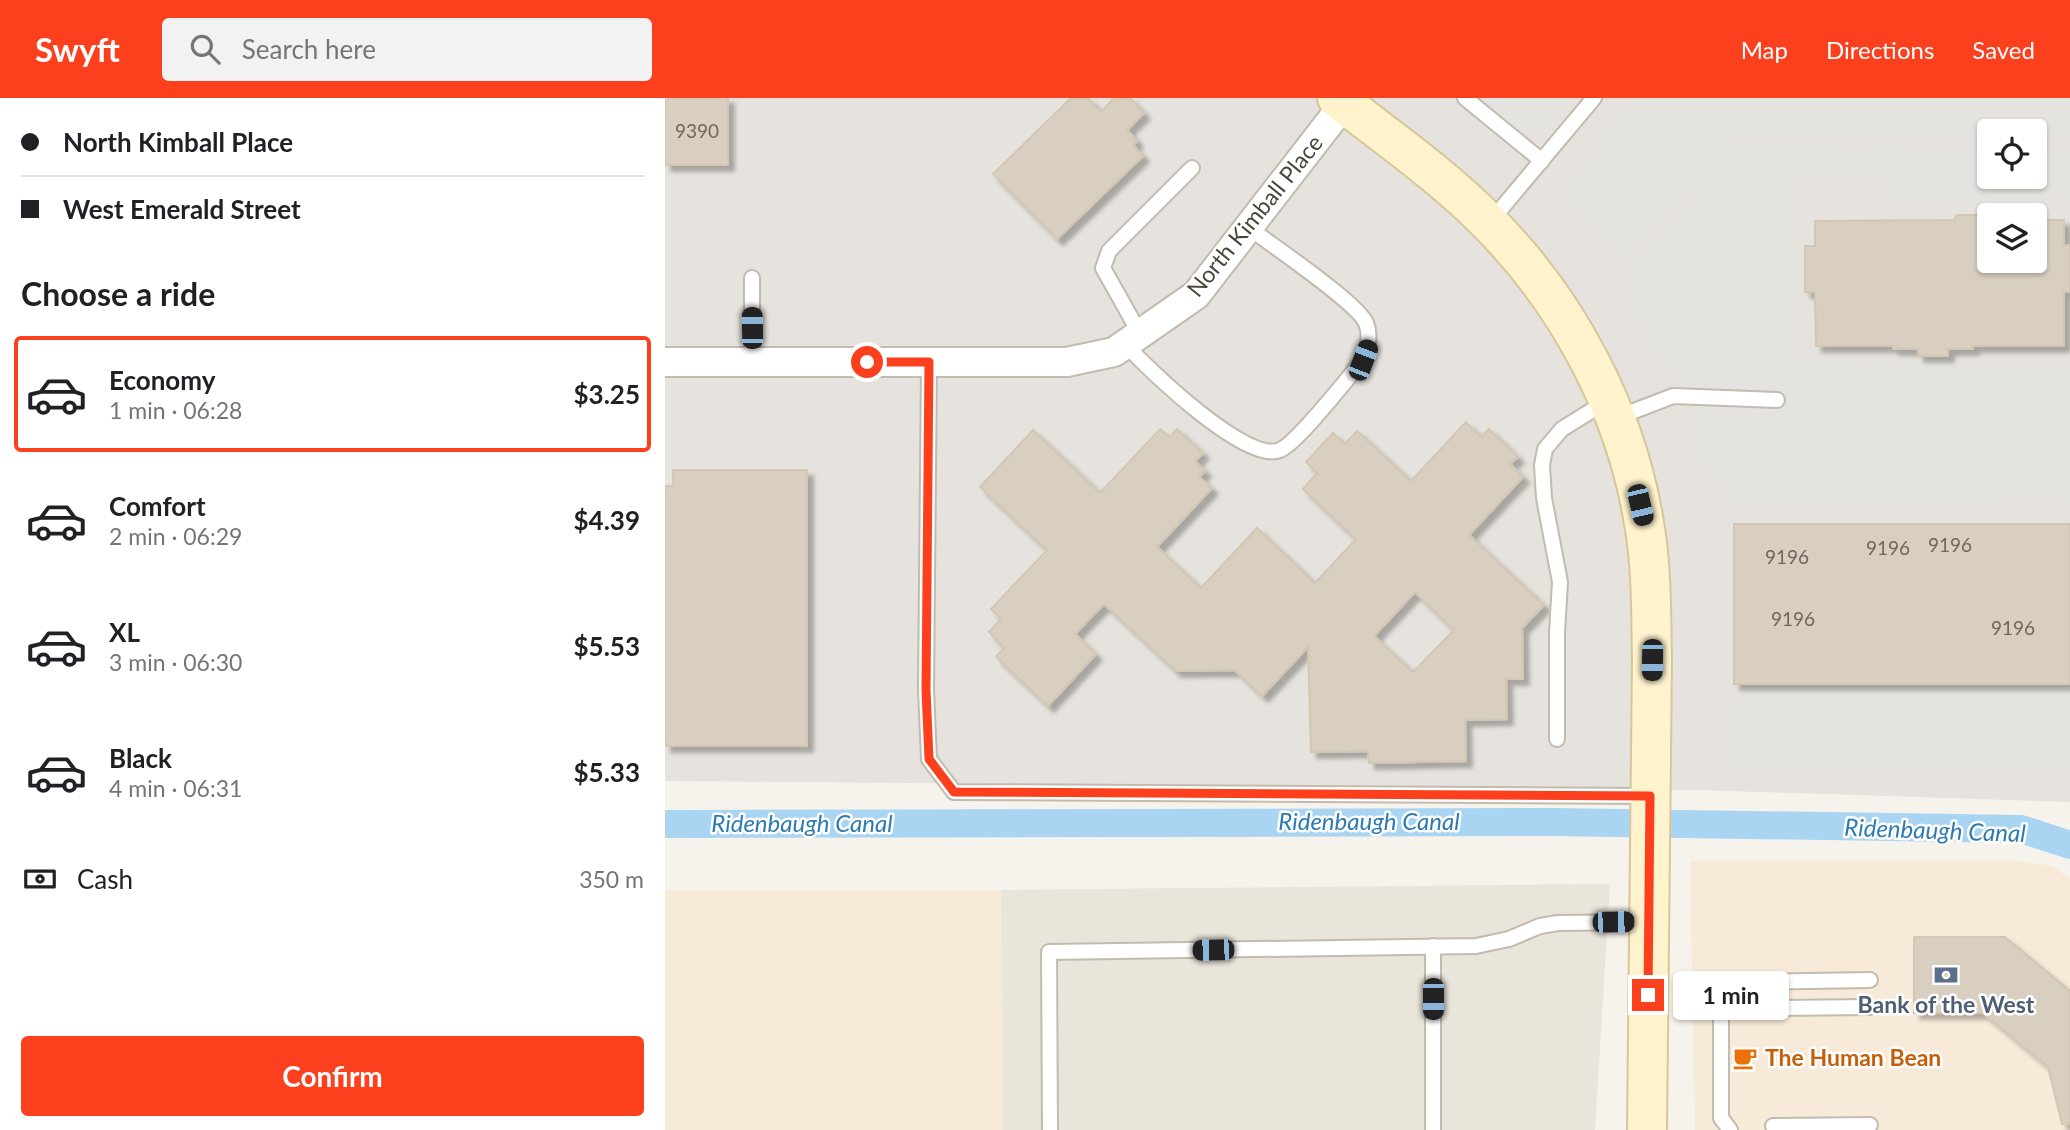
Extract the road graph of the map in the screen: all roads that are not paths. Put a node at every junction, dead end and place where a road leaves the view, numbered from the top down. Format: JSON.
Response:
{"nodes":[{"id":1,"x":1465,"y":98,"type":"edge"},
{"id":2,"x":1594,"y":98,"type":"edge"},
{"id":3,"x":1341,"y":101,"type":"edge"},
{"id":4,"x":1542,"y":161,"type":"junction"},
{"id":5,"x":1192,"y":168,"type":"dead end"},
{"id":6,"x":1489,"y":223,"type":"junction"},
{"id":7,"x":1248,"y":227,"type":"junction"},
{"id":8,"x":752,"y":278,"type":"dead end"},
{"id":9,"x":1132,"y":339,"type":"junction"},
{"id":10,"x":665,"y":362,"type":"edge"},
{"id":11,"x":752,"y":362,"type":"junction"},
{"id":12,"x":929,"y":362,"type":"junction"},
{"id":13,"x":1777,"y":400,"type":"dead end"},
{"id":14,"x":1612,"y":409,"type":"junction"},
{"id":15,"x":1557,"y":739,"type":"dead end"},
{"id":16,"x":1650,"y":799,"type":"junction"},
{"id":17,"x":1650,"y":922,"type":"junction"},
{"id":18,"x":1433,"y":947,"type":"junction"},
{"id":19,"x":1870,"y":980,"type":"dead end"},
{"id":20,"x":1870,"y":1007,"type":"dead end"},
{"id":21,"x":1774,"y":1008,"type":"dead end"},
{"id":22,"x":1870,"y":1125,"type":"dead end"},
{"id":23,"x":1773,"y":1126,"type":"dead end"},
{"id":24,"x":1051,"y":1130,"type":"edge"},
{"id":25,"x":1433,"y":1130,"type":"edge"},
{"id":26,"x":1647,"y":1130,"type":"edge"},
{"id":27,"x":1730,"y":1130,"type":"edge"}],
"edges":[{"from":1,"to":4,"type":"lane"},
{"from":2,"to":4,"type":"lane"},
{"from":3,"to":6,"type":"main road"},
{"from":3,"to":7,"type":"street","name":"North Kimball Place"},
{"from":4,"to":6,"type":"lane"},
{"from":5,"to":9,"type":"lane"},
{"from":6,"to":14,"type":"main road"},
{"from":7,"to":9,"type":"street","name":"North Kimball Place"},
{"from":7,"to":9,"type":"lane"},
{"from":8,"to":11,"type":"lane"},
{"from":9,"to":12,"type":"street","name":"North Kimball Place"},
{"from":10,"to":11,"type":"street","name":"North Kimball Place"},
{"from":11,"to":12,"type":"street","name":"North Kimball Place"},
{"from":12,"to":16,"type":"lane"},
{"from":13,"to":14,"type":"lane"},
{"from":14,"to":15,"type":"lane"},
{"from":14,"to":16,"type":"main road"},
{"from":16,"to":17,"type":"main road"},
{"from":17,"to":18,"type":"lane"},
{"from":17,"to":26,"type":"main road"},
{"from":18,"to":24,"type":"lane"},
{"from":18,"to":25,"type":"lane"},
{"from":19,"to":27,"type":"lane"},
{"from":20,"to":21,"type":"lane"},
{"from":22,"to":23,"type":"lane"}]}
